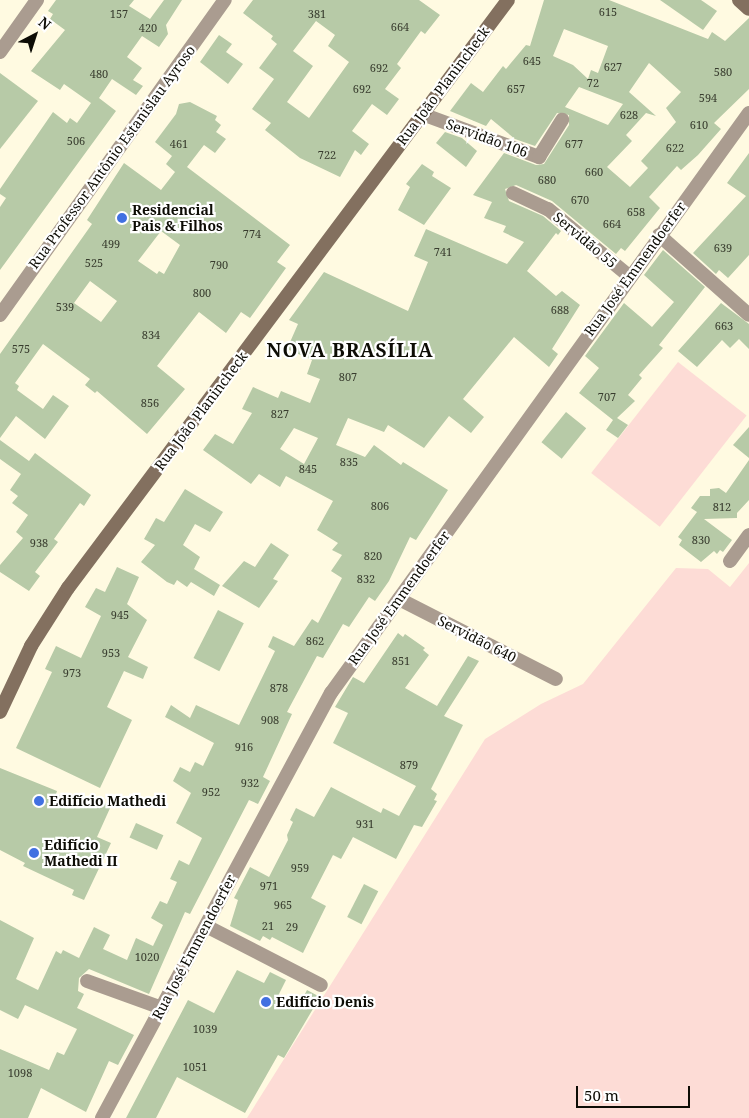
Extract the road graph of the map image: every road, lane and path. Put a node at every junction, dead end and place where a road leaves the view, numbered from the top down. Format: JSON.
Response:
{"nodes":[{"id":1,"x":37,"y":0,"type":"edge"},
{"id":2,"x":225,"y":0,"type":"edge"},
{"id":3,"x":508,"y":0,"type":"edge"},
{"id":4,"x":739,"y":0,"type":"edge"},
{"id":5,"x":749,"y":9,"type":"edge"},
{"id":6,"x":0,"y":52,"type":"edge"},
{"id":7,"x":749,"y":112,"type":"edge"},
{"id":8,"x":422,"y":114,"type":"junction"},
{"id":9,"x":562,"y":120,"type":"dead end"},
{"id":10,"x":512,"y":193,"type":"dead end"},
{"id":11,"x":659,"y":235,"type":"junction"},
{"id":12,"x":629,"y":276,"type":"junction"},
{"id":13,"x":0,"y":315,"type":"edge"},
{"id":14,"x":749,"y":315,"type":"edge"},
{"id":15,"x":749,"y":535,"type":"edge"},
{"id":16,"x":730,"y":561,"type":"dead end"},
{"id":17,"x":398,"y":599,"type":"junction"},
{"id":18,"x":556,"y":679,"type":"dead end"},
{"id":19,"x":0,"y":712,"type":"edge"},
{"id":20,"x":206,"y":926,"type":"junction"},
{"id":21,"x":87,"y":981,"type":"dead end"},
{"id":22,"x":321,"y":985,"type":"dead end"},
{"id":23,"x":162,"y":1008,"type":"junction"},
{"id":24,"x":102,"y":1118,"type":"edge"}],
"edges":[{"from":1,"to":6,"type":"street"},
{"from":2,"to":13,"type":"street","name":"Rua Professor Antônio Estanislau Ayroso"},
{"from":3,"to":8,"type":"main road","name":"Rua João Planincheck"},
{"from":4,"to":5,"type":"main road"},
{"from":7,"to":11,"type":"street","name":"Rua José Emmendoerfer"},
{"from":8,"to":9,"type":"street","name":"Servidão 106"},
{"from":8,"to":19,"type":"main road","name":"Rua João Planincheck"},
{"from":10,"to":12,"type":"street","name":"Servidão 55"},
{"from":11,"to":12,"type":"street","name":"Rua José Emmendoerfer"},
{"from":11,"to":14,"type":"street"},
{"from":12,"to":17,"type":"street","name":"Rua José Emmendoerfer"},
{"from":15,"to":16,"type":"street"},
{"from":17,"to":18,"type":"street","name":"Servidão 640"},
{"from":17,"to":20,"type":"street","name":"Rua José Emmendoerfer"},
{"from":20,"to":22,"type":"street"},
{"from":20,"to":23,"type":"street","name":"Rua José Emmendoerfer"},
{"from":21,"to":23,"type":"street"},
{"from":23,"to":24,"type":"street","name":"Rua José Emmendoerfer"}]}
